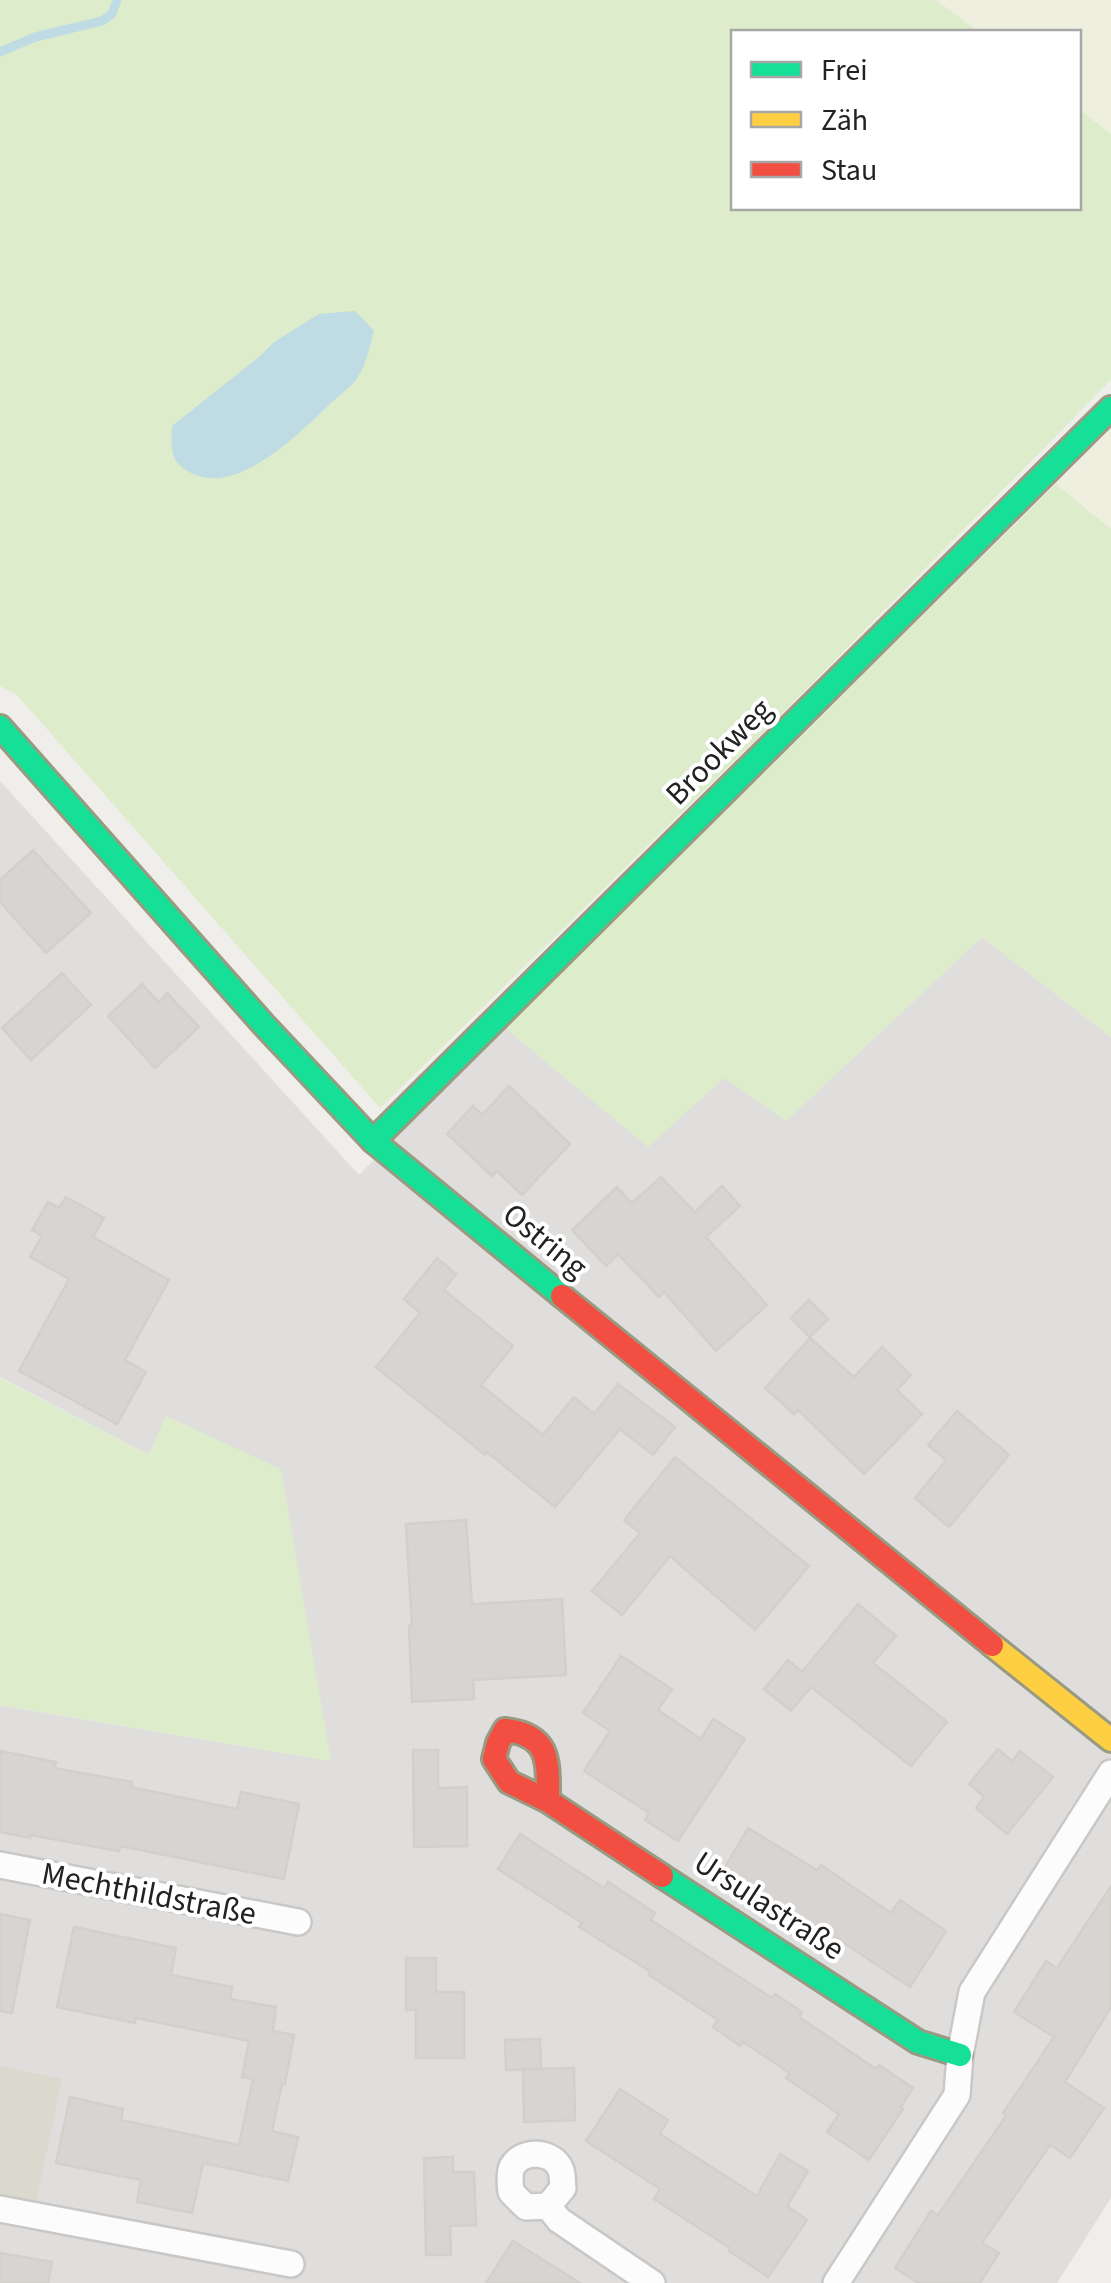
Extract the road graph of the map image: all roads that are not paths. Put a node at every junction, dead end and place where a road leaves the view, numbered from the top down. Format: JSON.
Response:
{"nodes":[{"id":1,"x":1111,"y":408,"type":"edge"},
{"id":2,"x":0,"y":728,"type":"edge"},
{"id":3,"x":373,"y":1142,"type":"junction"},
{"id":4,"x":1111,"y":1740,"type":"edge"},
{"id":5,"x":1111,"y":1773,"type":"edge"},
{"id":6,"x":548,"y":1801,"type":"dead end"},
{"id":7,"x":0,"y":1866,"type":"edge"},
{"id":8,"x":298,"y":1922,"type":"dead end"},
{"id":9,"x":960,"y":2054,"type":"junction"},
{"id":10,"x":548,"y":2206,"type":"dead end"},
{"id":11,"x":0,"y":2208,"type":"edge"},
{"id":12,"x":291,"y":2264,"type":"dead end"},
{"id":13,"x":652,"y":2283,"type":"edge"},
{"id":14,"x":836,"y":2283,"type":"edge"}],
"edges":[{"from":1,"to":3,"type":"street","name":"Brookweg"},
{"from":2,"to":3,"type":"street","name":"Ostring"},
{"from":3,"to":4,"type":"street","name":"Ostring"},
{"from":5,"to":9,"type":"street"},
{"from":6,"to":9,"type":"street","name":"Ursulastraße"},
{"from":7,"to":8,"type":"street","name":"Mechthildstraße"},
{"from":9,"to":14,"type":"street"},
{"from":10,"to":13,"type":"street"},
{"from":11,"to":12,"type":"street"}]}
